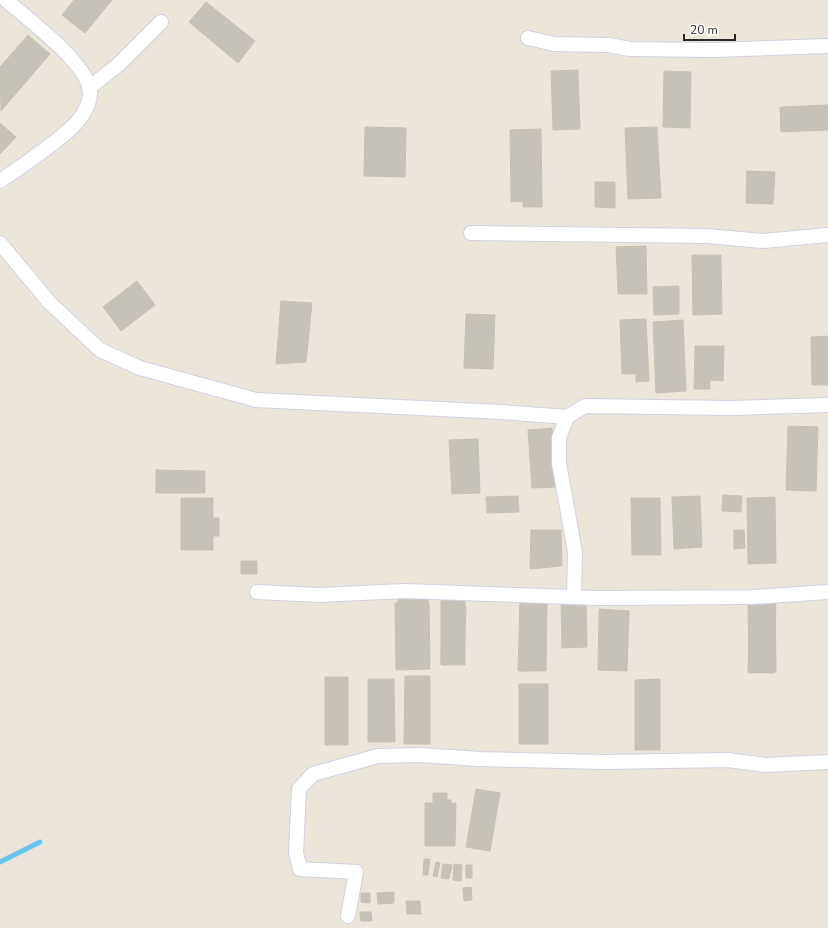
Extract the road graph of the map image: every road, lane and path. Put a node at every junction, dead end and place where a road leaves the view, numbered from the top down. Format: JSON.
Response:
{"nodes":[{"id":1,"x":6,"y":0,"type":"edge"},
{"id":2,"x":161,"y":22,"type":"dead end"},
{"id":3,"x":528,"y":38,"type":"dead end"},
{"id":4,"x":828,"y":46,"type":"edge"},
{"id":5,"x":89,"y":88,"type":"junction"},
{"id":6,"x":0,"y":181,"type":"edge"},
{"id":7,"x":472,"y":234,"type":"dead end"},
{"id":8,"x":828,"y":235,"type":"edge"},
{"id":9,"x":0,"y":243,"type":"edge"},
{"id":10,"x":828,"y":405,"type":"edge"},
{"id":11,"x":567,"y":417,"type":"junction"},
{"id":12,"x":257,"y":592,"type":"dead end"},
{"id":13,"x":828,"y":592,"type":"edge"},
{"id":14,"x":574,"y":597,"type":"junction"},
{"id":15,"x":828,"y":762,"type":"edge"},
{"id":16,"x":348,"y":916,"type":"dead end"}],
"edges":[{"from":1,"to":5,"type":"street"},
{"from":2,"to":5,"type":"street"},
{"from":3,"to":4,"type":"street"},
{"from":5,"to":6,"type":"street"},
{"from":7,"to":8,"type":"street"},
{"from":9,"to":11,"type":"street"},
{"from":10,"to":11,"type":"street"},
{"from":11,"to":14,"type":"street"},
{"from":12,"to":14,"type":"street"},
{"from":13,"to":14,"type":"street"},
{"from":15,"to":16,"type":"street"}]}
